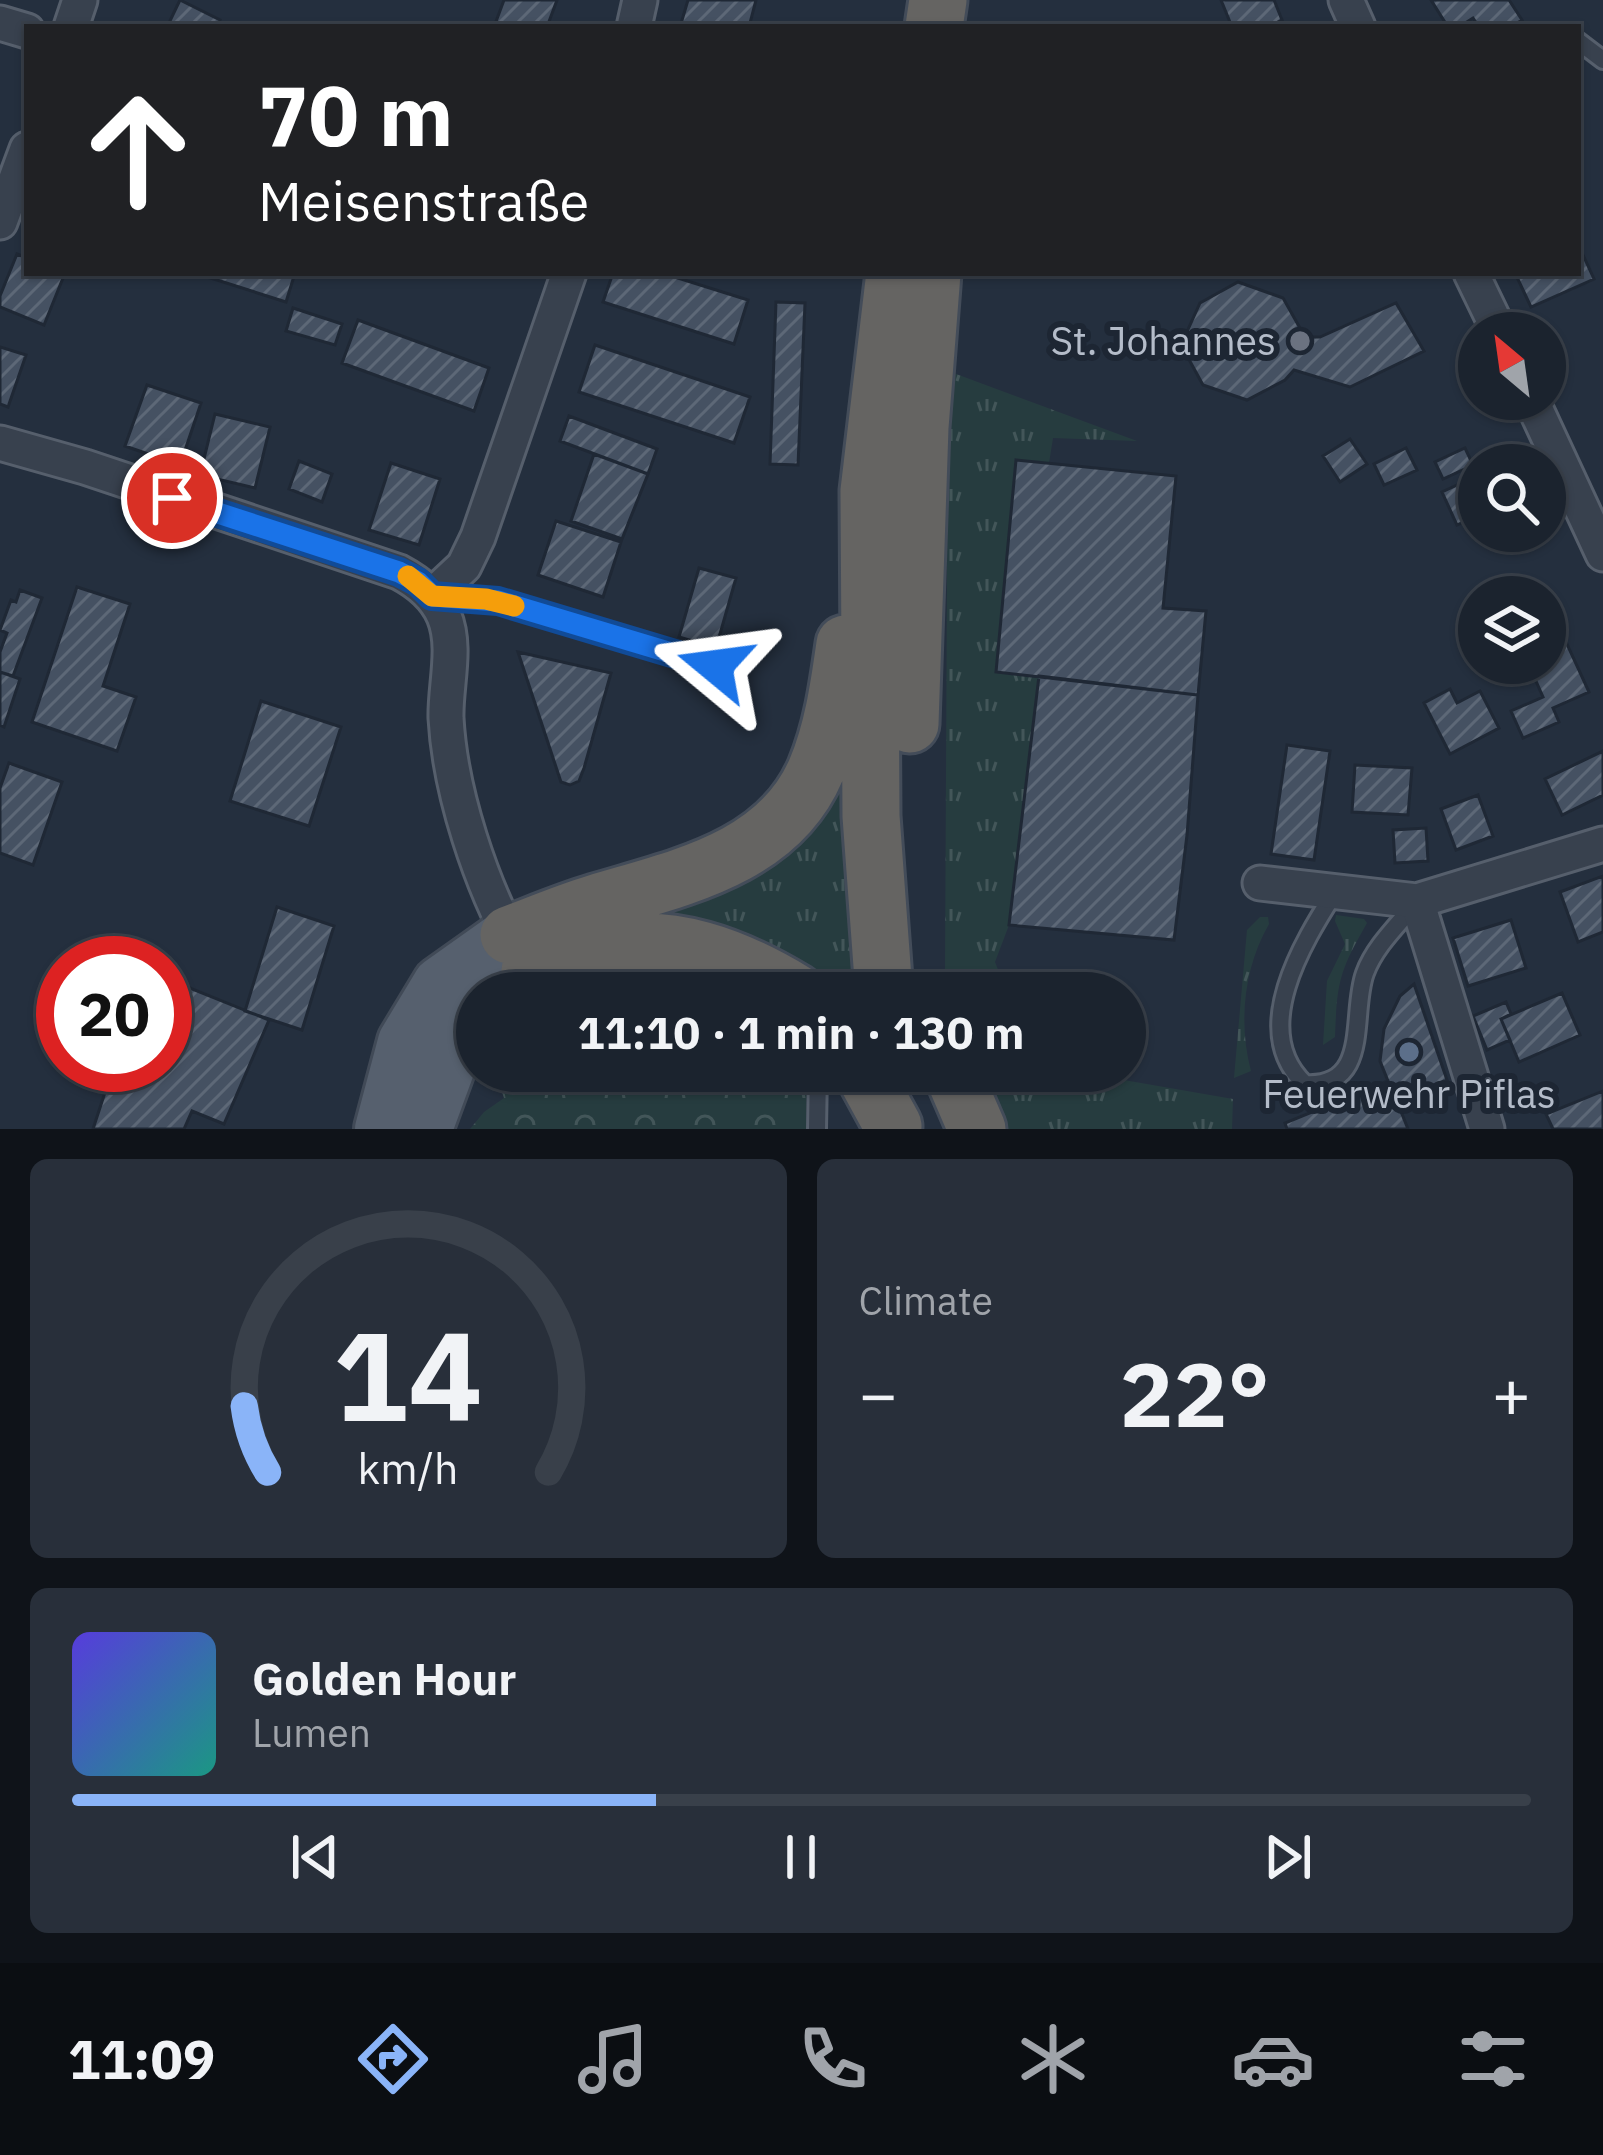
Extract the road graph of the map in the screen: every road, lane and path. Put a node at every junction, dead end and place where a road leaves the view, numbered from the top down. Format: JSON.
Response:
{"nodes":[{"id":1,"x":24,"y":157,"type":"edge"},
{"id":2,"x":0,"y":222,"type":"edge"},
{"id":3,"x":567,"y":276,"type":"edge"},
{"id":4,"x":895,"y":276,"type":"edge"},
{"id":5,"x":932,"y":276,"type":"edge"},
{"id":6,"x":1472,"y":276,"type":"edge"},
{"id":7,"x":1490,"y":312,"type":"edge"},
{"id":8,"x":1541,"y":420,"type":"edge"},
{"id":9,"x":0,"y":443,"type":"edge"},
{"id":10,"x":869,"y":491,"type":"junction"},
{"id":11,"x":1603,"y":554,"type":"edge"},
{"id":12,"x":432,"y":596,"type":"junction"},
{"id":13,"x":715,"y":666,"type":"dead end"},
{"id":14,"x":1603,"y":844,"type":"edge"},
{"id":15,"x":1260,"y":883,"type":"dead end"},
{"id":16,"x":1336,"y":892,"type":"junction"},
{"id":17,"x":1417,"y":901,"type":"junction"},
{"id":18,"x":513,"y":966,"type":"edge"},
{"id":19,"x":757,"y":972,"type":"edge"},
{"id":20,"x":907,"y":972,"type":"edge"},
{"id":21,"x":910,"y":972,"type":"edge"},
{"id":22,"x":456,"y":1048,"type":"edge"},
{"id":23,"x":818,"y":1092,"type":"edge"},
{"id":24,"x":961,"y":1092,"type":"edge"},
{"id":25,"x":382,"y":1129,"type":"edge"},
{"id":26,"x":424,"y":1129,"type":"edge"},
{"id":27,"x":818,"y":1129,"type":"edge"},
{"id":28,"x":976,"y":1129,"type":"edge"},
{"id":29,"x":1487,"y":1129,"type":"edge"}],
"edges":[{"from":1,"to":2,"type":"street"},
{"from":3,"to":12,"type":"street"},
{"from":4,"to":10,"type":"highway"},
{"from":5,"to":21,"type":"highway"},
{"from":6,"to":7,"type":"street"},
{"from":8,"to":11,"type":"street"},
{"from":9,"to":12,"type":"street"},
{"from":10,"to":18,"type":"highway"},
{"from":10,"to":20,"type":"highway"},
{"from":12,"to":13,"type":"lane"},
{"from":12,"to":18,"type":"street"},
{"from":14,"to":17,"type":"street"},
{"from":15,"to":16,"type":"street"},
{"from":16,"to":17,"type":"street"},
{"from":16,"to":17,"type":"lane"},
{"from":17,"to":29,"type":"street"},
{"from":18,"to":19,"type":"highway"},
{"from":18,"to":25,"type":"main road"},
{"from":22,"to":26,"type":"main road"},
{"from":23,"to":27,"type":"lane"},
{"from":24,"to":28,"type":"highway"}]}
